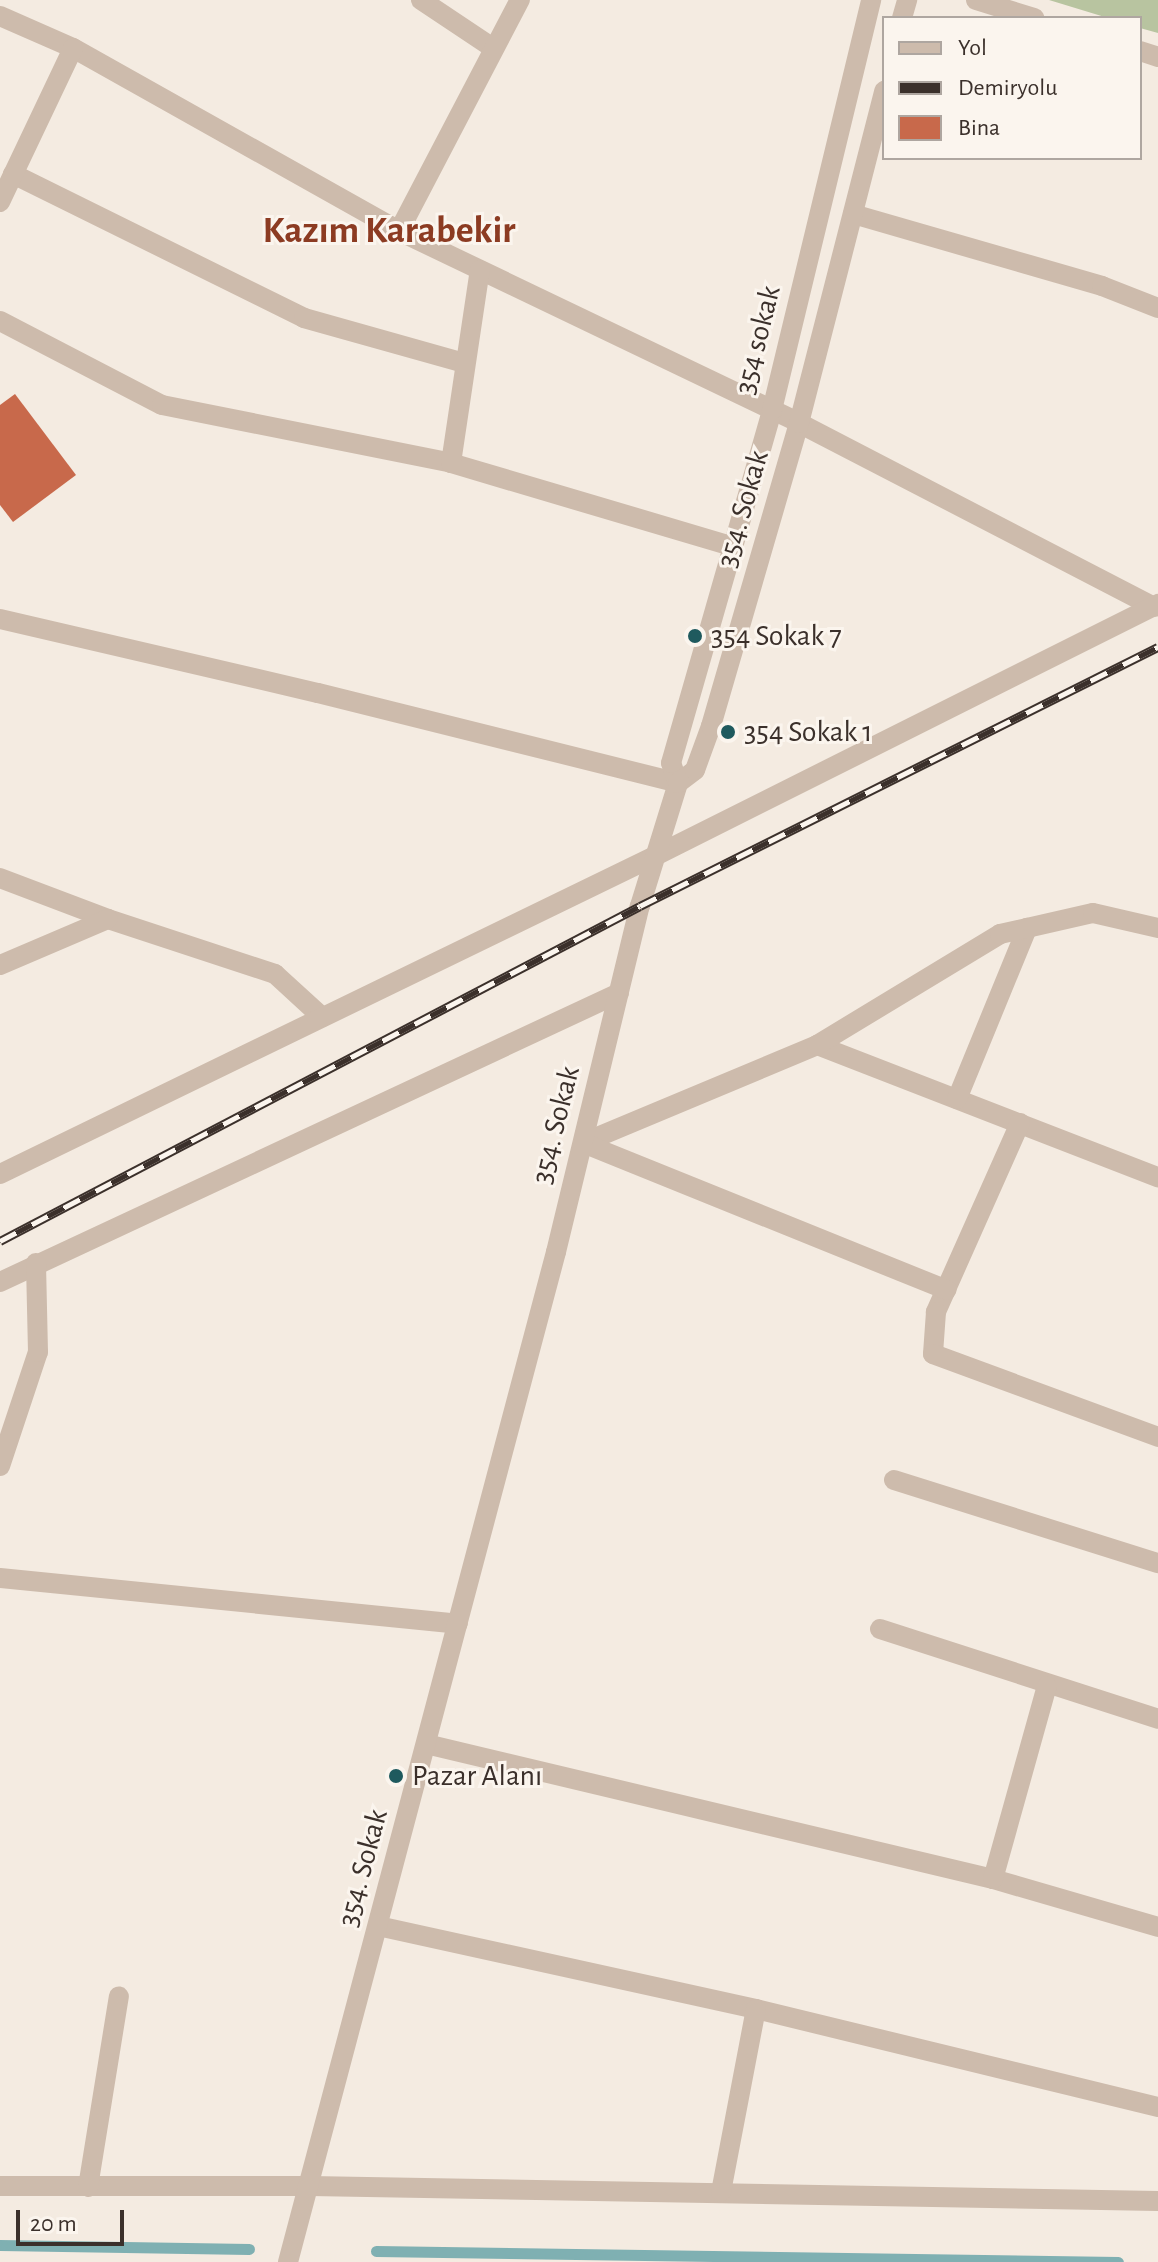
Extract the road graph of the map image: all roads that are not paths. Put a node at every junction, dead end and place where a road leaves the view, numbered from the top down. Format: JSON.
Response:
{"nodes":[{"id":1,"x":421,"y":0,"type":"edge"},
{"id":2,"x":520,"y":0,"type":"edge"},
{"id":3,"x":871,"y":0,"type":"edge"},
{"id":4,"x":976,"y":0,"type":"edge"},
{"id":5,"x":0,"y":16,"type":"edge"},
{"id":6,"x":1028,"y":16,"type":"edge"},
{"id":7,"x":73,"y":48,"type":"junction"},
{"id":8,"x":493,"y":48,"type":"junction"},
{"id":9,"x":882,"y":99,"type":"edge"},
{"id":10,"x":13,"y":174,"type":"junction"},
{"id":11,"x":0,"y":202,"type":"edge"},
{"id":12,"x":853,"y":214,"type":"junction"},
{"id":13,"x":399,"y":231,"type":"junction"},
{"id":14,"x":480,"y":270,"type":"junction"},
{"id":15,"x":1158,"y":308,"type":"edge"},
{"id":16,"x":0,"y":321,"type":"edge"},
{"id":17,"x":464,"y":363,"type":"junction"},
{"id":18,"x":772,"y":410,"type":"junction"},
{"id":19,"x":799,"y":423,"type":"junction"},
{"id":20,"x":451,"y":463,"type":"junction"},
{"id":21,"x":732,"y":546,"type":"junction"},
{"id":22,"x":1156,"y":606,"type":"edge"},
{"id":23,"x":0,"y":619,"type":"edge"},
{"id":24,"x":678,"y":783,"type":"junction"},
{"id":25,"x":655,"y":856,"type":"junction"},
{"id":26,"x":0,"y":878,"type":"edge"},
{"id":27,"x":108,"y":919,"type":"junction"},
{"id":28,"x":1027,"y":928,"type":"junction"},
{"id":29,"x":1158,"y":928,"type":"edge"},
{"id":30,"x":0,"y":965,"type":"edge"},
{"id":31,"x":619,"y":993,"type":"junction"},
{"id":32,"x":322,"y":1017,"type":"junction"},
{"id":33,"x":817,"y":1045,"type":"junction"},
{"id":34,"x":957,"y":1099,"type":"junction"},
{"id":35,"x":1020,"y":1123,"type":"junction"},
{"id":36,"x":583,"y":1143,"type":"junction"},
{"id":37,"x":0,"y":1174,"type":"edge"},
{"id":38,"x":1158,"y":1177,"type":"edge"},
{"id":39,"x":36,"y":1263,"type":"junction"},
{"id":40,"x":0,"y":1282,"type":"edge"},
{"id":41,"x":946,"y":1290,"type":"junction"},
{"id":42,"x":1158,"y":1437,"type":"edge"},
{"id":43,"x":0,"y":1466,"type":"edge"},
{"id":44,"x":894,"y":1480,"type":"dead end"},
{"id":45,"x":1158,"y":1563,"type":"edge"},
{"id":46,"x":0,"y":1578,"type":"edge"},
{"id":47,"x":458,"y":1624,"type":"junction"},
{"id":48,"x":880,"y":1629,"type":"dead end"},
{"id":49,"x":1047,"y":1686,"type":"junction"},
{"id":50,"x":1158,"y":1719,"type":"edge"},
{"id":51,"x":426,"y":1744,"type":"junction"},
{"id":52,"x":993,"y":1879,"type":"junction"},
{"id":53,"x":378,"y":1926,"type":"junction"},
{"id":54,"x":1158,"y":1927,"type":"edge"},
{"id":55,"x":119,"y":1996,"type":"dead end"},
{"id":56,"x":756,"y":2009,"type":"junction"},
{"id":57,"x":1158,"y":2107,"type":"edge"},
{"id":58,"x":0,"y":2186,"type":"edge"},
{"id":59,"x":310,"y":2186,"type":"junction"},
{"id":60,"x":88,"y":2187,"type":"junction"},
{"id":61,"x":721,"y":2192,"type":"junction"},
{"id":62,"x":1158,"y":2201,"type":"edge"},
{"id":63,"x":288,"y":2262,"type":"edge"},
{"id":64,"x":303,"y":2262,"type":"edge"}],
"edges":[{"from":1,"to":8,"type":"street"},
{"from":2,"to":8,"type":"street"},
{"from":3,"to":18,"type":"street","name":"354 sokak"},
{"from":4,"to":6,"type":"street"},
{"from":5,"to":7,"type":"street"},
{"from":7,"to":10,"type":"street"},
{"from":7,"to":13,"type":"street"},
{"from":8,"to":13,"type":"street"},
{"from":9,"to":12,"type":"street","name":"354. Sokak"},
{"from":10,"to":11,"type":"street"},
{"from":10,"to":17,"type":"street"},
{"from":12,"to":15,"type":"street"},
{"from":12,"to":19,"type":"street","name":"354. Sokak"},
{"from":13,"to":14,"type":"street"},
{"from":14,"to":17,"type":"street"},
{"from":14,"to":18,"type":"street"},
{"from":16,"to":20,"type":"street"},
{"from":17,"to":20,"type":"street"},
{"from":18,"to":19,"type":"street"},
{"from":18,"to":21,"type":"street","name":"354 sokak"},
{"from":19,"to":22,"type":"street"},
{"from":19,"to":24,"type":"street","name":"354. Sokak"},
{"from":20,"to":21,"type":"street"},
{"from":21,"to":24,"type":"street","name":"354 sokak"},
{"from":22,"to":25,"type":"street"},
{"from":23,"to":24,"type":"street"},
{"from":24,"to":25,"type":"street","name":"354. Sokak"},
{"from":25,"to":31,"type":"street","name":"354. Sokak"},
{"from":25,"to":32,"type":"street"},
{"from":26,"to":27,"type":"street"},
{"from":27,"to":30,"type":"street"},
{"from":27,"to":32,"type":"street"},
{"from":28,"to":29,"type":"street"},
{"from":28,"to":33,"type":"street"},
{"from":28,"to":34,"type":"street"},
{"from":31,"to":36,"type":"street","name":"354. Sokak"},
{"from":31,"to":39,"type":"street"},
{"from":32,"to":37,"type":"street"},
{"from":33,"to":34,"type":"street"},
{"from":33,"to":36,"type":"street"},
{"from":34,"to":35,"type":"street"},
{"from":35,"to":38,"type":"street"},
{"from":35,"to":41,"type":"street"},
{"from":36,"to":41,"type":"street"},
{"from":36,"to":47,"type":"street","name":"354. Sokak"},
{"from":39,"to":40,"type":"street"},
{"from":39,"to":43,"type":"street"},
{"from":41,"to":42,"type":"street"},
{"from":44,"to":45,"type":"street"},
{"from":46,"to":47,"type":"street"},
{"from":47,"to":51,"type":"street","name":"354. Sokak"},
{"from":48,"to":49,"type":"street"},
{"from":49,"to":50,"type":"street"},
{"from":49,"to":52,"type":"street"},
{"from":51,"to":52,"type":"street"},
{"from":51,"to":53,"type":"street","name":"354. Sokak"},
{"from":52,"to":54,"type":"street"},
{"from":53,"to":56,"type":"street"},
{"from":53,"to":59,"type":"street","name":"354. Sokak"},
{"from":55,"to":60,"type":"street"},
{"from":56,"to":57,"type":"street"},
{"from":56,"to":61,"type":"street"},
{"from":58,"to":60,"type":"street"},
{"from":59,"to":60,"type":"street"},
{"from":59,"to":61,"type":"street"},
{"from":59,"to":63,"type":"street","name":"354. Sokak"},
{"from":59,"to":64,"type":"street","name":"354. Sokak"},
{"from":61,"to":62,"type":"street"}]}
